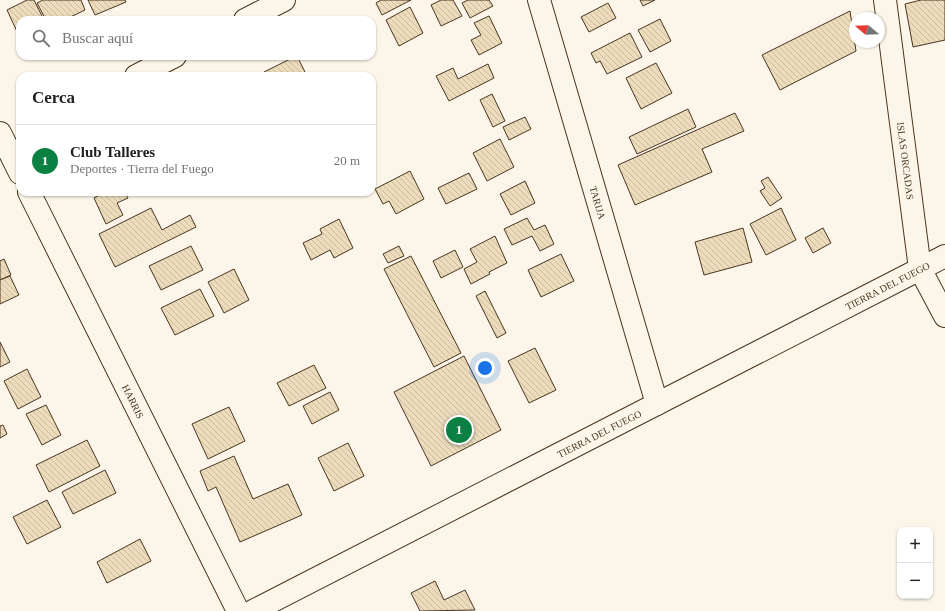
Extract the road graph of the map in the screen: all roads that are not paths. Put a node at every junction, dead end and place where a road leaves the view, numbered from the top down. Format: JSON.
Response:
{"nodes":[{"id":1,"x":284,"y":0,"type":"edge"},
{"id":2,"x":539,"y":0,"type":"edge"},
{"id":3,"x":885,"y":0,"type":"edge"},
{"id":4,"x":253,"y":16,"type":"edge"},
{"id":5,"x":167,"y":60,"type":"edge"},
{"id":6,"x":144,"y":72,"type":"edge"},
{"id":7,"x":6,"y":139,"type":"edge"},
{"id":8,"x":16,"y":163,"type":"edge"},
{"id":9,"x":32,"y":196,"type":"edge"},
{"id":10,"x":945,"y":256,"type":"edge"},
{"id":11,"x":920,"y":269,"type":"junction"},
{"id":12,"x":945,"y":316,"type":"edge"},
{"id":13,"x":657,"y":404,"type":"junction"},
{"id":14,"x":238,"y":611,"type":"edge"},
{"id":15,"x":253,"y":611,"type":"edge"}],
"edges":[{"from":1,"to":4,"type":"street"},
{"from":2,"to":13,"type":"street","name":"TARIJA"},
{"from":3,"to":11,"type":"street","name":"ISLAS ORCADAS"},
{"from":5,"to":6,"type":"street"},
{"from":7,"to":8,"type":"street"},
{"from":9,"to":14,"type":"street","name":"HARRIS"},
{"from":10,"to":11,"type":"street","name":"TIERRA DEL FUEGO"},
{"from":11,"to":12,"type":"street","name":"ISLAS ORCADAS"},
{"from":11,"to":13,"type":"street","name":"TIERRA DEL FUEGO"},
{"from":13,"to":15,"type":"street","name":"TIERRA DEL FUEGO"}]}
